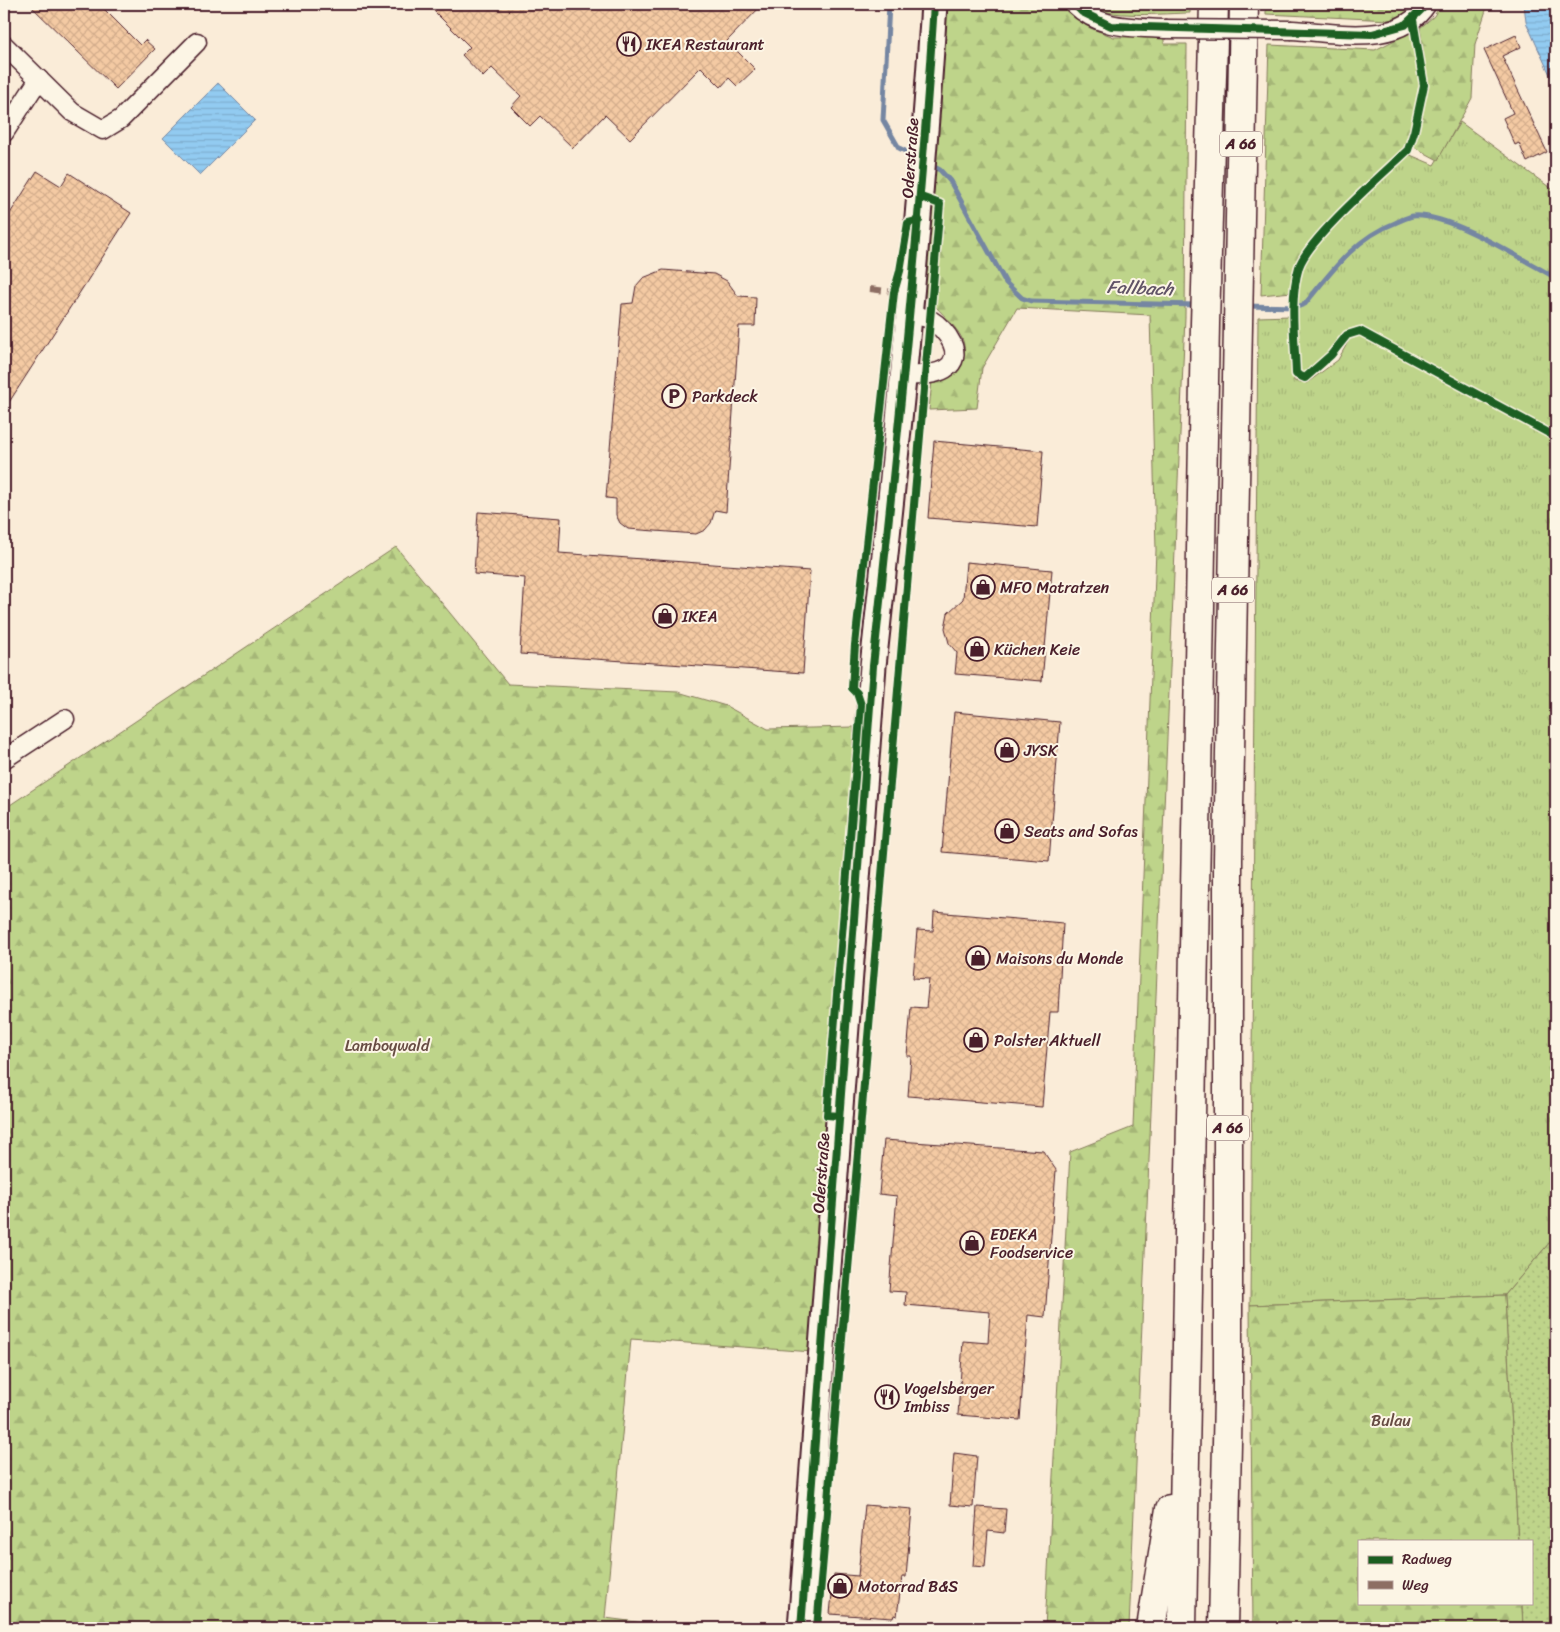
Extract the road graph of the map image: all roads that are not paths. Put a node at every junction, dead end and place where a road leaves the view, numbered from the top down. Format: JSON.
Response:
{"nodes":[{"id":1,"x":934,"y":4,"type":"edge"},
{"id":2,"x":1074,"y":4,"type":"edge"},
{"id":3,"x":1214,"y":4,"type":"edge"},
{"id":4,"x":1244,"y":4,"type":"edge"},
{"id":5,"x":1427,"y":4,"type":"edge"},
{"id":6,"x":197,"y":42,"type":"dead end"},
{"id":7,"x":4,"y":46,"type":"edge"},
{"id":8,"x":39,"y":79,"type":"junction"},
{"id":9,"x":4,"y":134,"type":"edge"},
{"id":10,"x":908,"y":315,"type":"junction"},
{"id":11,"x":903,"y":376,"type":"junction"},
{"id":12,"x":65,"y":718,"type":"dead end"},
{"id":13,"x":4,"y":759,"type":"edge"},
{"id":14,"x":1228,"y":1397,"type":"junction"},
{"id":15,"x":1186,"y":1404,"type":"junction"},
{"id":16,"x":801,"y":1628,"type":"edge"},
{"id":17,"x":1151,"y":1628,"type":"edge"},
{"id":18,"x":1182,"y":1628,"type":"edge"},
{"id":19,"x":1223,"y":1628,"type":"edge"},
{"id":20,"x":1243,"y":1628,"type":"edge"}],
"edges":[{"from":1,"to":10,"type":"street","name":"Oderstraße"},
{"from":2,"to":5,"type":"street","bridge":true},
{"from":3,"to":15,"type":"highway","number":"A 66"},
{"from":4,"to":14,"type":"highway","number":"A 66"},
{"from":6,"to":8,"type":"street"},
{"from":7,"to":8,"type":"street"},
{"from":8,"to":9,"type":"street"},
{"from":10,"to":11,"type":"street","name":"Oderstraße"},
{"from":10,"to":11,"type":"street"},
{"from":11,"to":16,"type":"street","name":"Oderstraße"},
{"from":12,"to":13,"type":"street"},
{"from":14,"to":19,"type":"highway","number":"A 66"},
{"from":14,"to":20,"type":"highway"},
{"from":15,"to":17,"type":"highway"},
{"from":15,"to":18,"type":"highway","number":"A 66"}]}
